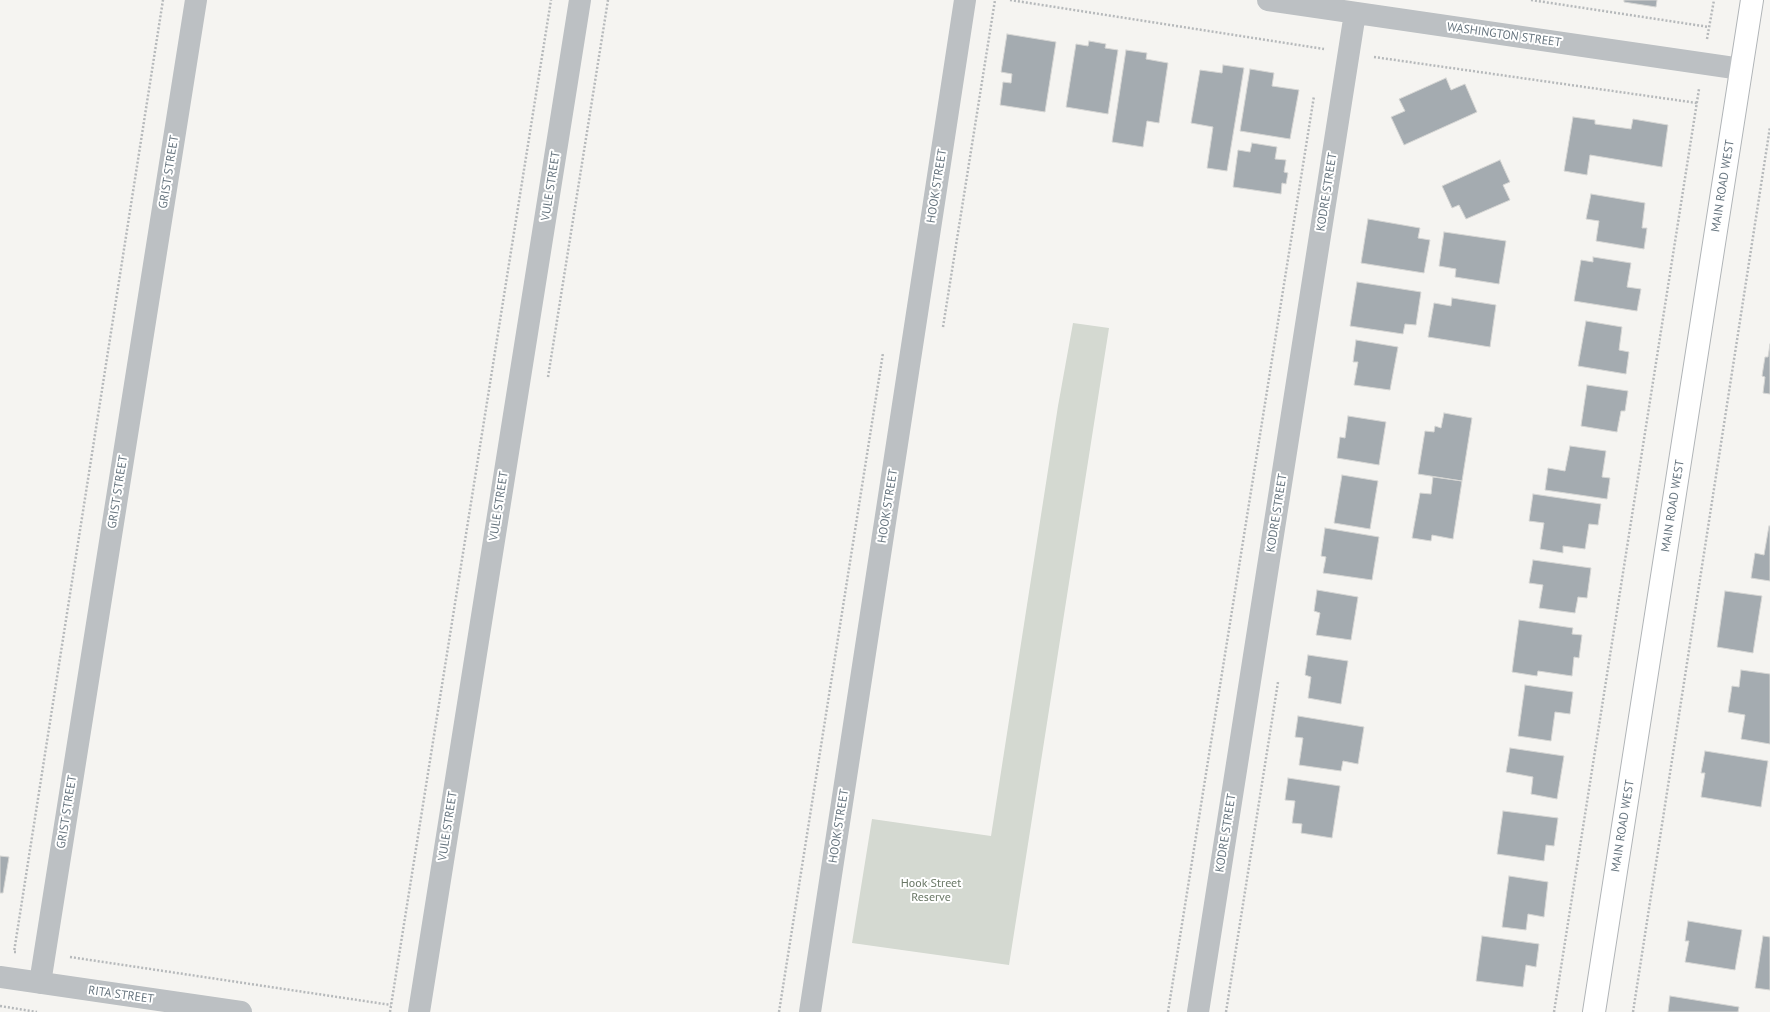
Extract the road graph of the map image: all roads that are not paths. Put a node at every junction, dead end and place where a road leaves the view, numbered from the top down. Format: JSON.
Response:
{"nodes":[{"id":1,"x":196,"y":0,"type":"edge"},
{"id":2,"x":580,"y":0,"type":"edge"},
{"id":3,"x":965,"y":0,"type":"edge"},
{"id":4,"x":1268,"y":0,"type":"edge"},
{"id":5,"x":1752,"y":0,"type":"edge"},
{"id":6,"x":1355,"y":13,"type":"junction"},
{"id":7,"x":1741,"y":69,"type":"junction"},
{"id":8,"x":0,"y":978,"type":"edge"},
{"id":9,"x":40,"y":983,"type":"junction"},
{"id":10,"x":241,"y":1012,"type":"edge"},
{"id":11,"x":419,"y":1012,"type":"edge"},
{"id":12,"x":810,"y":1012,"type":"edge"},
{"id":13,"x":1198,"y":1012,"type":"edge"},
{"id":14,"x":1594,"y":1012,"type":"edge"}],
"edges":[{"from":1,"to":9,"type":"street","name":"GRIST STREET"},
{"from":2,"to":11,"type":"street","name":"VULE STREET"},
{"from":3,"to":12,"type":"street","name":"HOOK STREET"},
{"from":4,"to":6,"type":"street","name":"WASHINGTON STREET"},
{"from":5,"to":7,"type":"main road","name":"MAIN ROAD WEST"},
{"from":6,"to":7,"type":"street","name":"WASHINGTON STREET"},
{"from":6,"to":13,"type":"street","name":"KODRE STREET"},
{"from":7,"to":14,"type":"main road","name":"MAIN ROAD WEST"},
{"from":8,"to":9,"type":"street","name":"RITA STREET"},
{"from":9,"to":10,"type":"street","name":"RITA STREET"}]}
